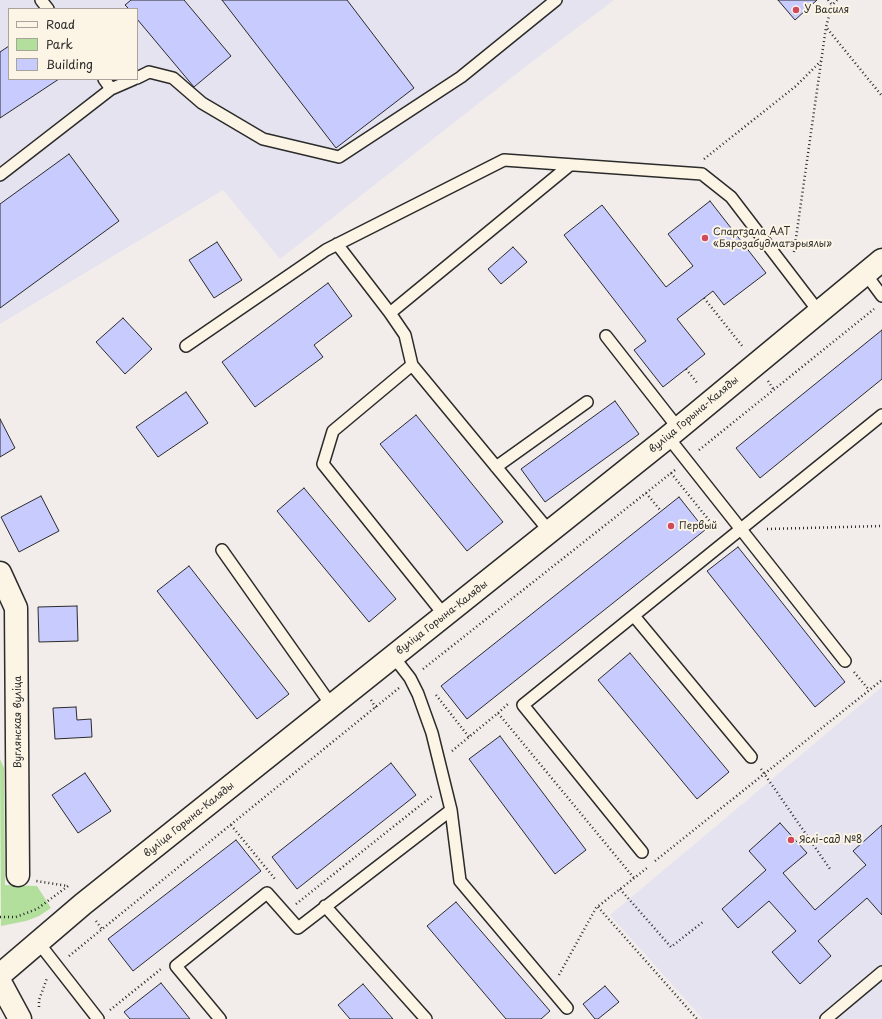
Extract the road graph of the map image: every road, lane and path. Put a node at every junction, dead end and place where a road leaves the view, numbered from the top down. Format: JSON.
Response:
{"nodes":[{"id":1,"x":41,"y":0,"type":"edge"},
{"id":2,"x":556,"y":0,"type":"edge"},
{"id":3,"x":828,"y":0,"type":"edge"},
{"id":4,"x":837,"y":0,"type":"edge"},
{"id":5,"x":832,"y":5,"type":"junction"},
{"id":6,"x":47,"y":8,"type":"edge"},
{"id":7,"x":826,"y":27,"type":"junction"},
{"id":8,"x":822,"y":61,"type":"junction"},
{"id":9,"x":138,"y":78,"type":"edge"},
{"id":10,"x":105,"y":80,"type":"edge"},
{"id":11,"x":132,"y":80,"type":"edge"},
{"id":12,"x":111,"y":89,"type":"junction"},
{"id":13,"x":882,"y":96,"type":"edge"},
{"id":14,"x":570,"y":165,"type":"junction"},
{"id":15,"x":686,"y":173,"type":"junction"},
{"id":16,"x":0,"y":175,"type":"edge"},
{"id":17,"x":337,"y":244,"type":"junction"},
{"id":18,"x":882,"y":260,"type":"edge"},
{"id":19,"x":865,"y":273,"type":"junction"},
{"id":20,"x":791,"y":275,"type":"junction"},
{"id":21,"x":882,"y":296,"type":"edge"},
{"id":22,"x":704,"y":298,"type":"dead end"},
{"id":23,"x":876,"y":307,"type":"dead end"},
{"id":24,"x":819,"y":312,"type":"junction"},
{"id":25,"x":390,"y":314,"type":"junction"},
{"id":26,"x":606,"y":336,"type":"dead end"},
{"id":27,"x":186,"y":346,"type":"dead end"},
{"id":28,"x":738,"y":352,"type":"dead end"},
{"id":29,"x":412,"y":365,"type":"junction"},
{"id":30,"x":686,"y":369,"type":"dead end"},
{"id":31,"x":704,"y":380,"type":"dead end"},
{"id":32,"x":698,"y":384,"type":"junction"},
{"id":33,"x":693,"y":389,"type":"dead end"},
{"id":34,"x":587,"y":402,"type":"dead end"},
{"id":35,"x":882,"y":415,"type":"edge"},
{"id":36,"x":673,"y":433,"type":"junction"},
{"id":37,"x":686,"y":460,"type":"junction"},
{"id":38,"x":496,"y":467,"type":"junction"},
{"id":39,"x":671,"y":473,"type":"junction"},
{"id":40,"x":646,"y":493,"type":"junction"},
{"id":41,"x":660,"y":511,"type":"dead end"},
{"id":42,"x":882,"y":526,"type":"edge"},
{"id":43,"x":741,"y":530,"type":"junction"},
{"id":44,"x":717,"y":531,"type":"dead end"},
{"id":45,"x":550,"y":532,"type":"junction"},
{"id":46,"x":222,"y":550,"type":"dead end"},
{"id":47,"x":0,"y":573,"type":"edge"},
{"id":48,"x":445,"y":616,"type":"junction"},
{"id":49,"x":634,"y":616,"type":"junction"},
{"id":50,"x":393,"y":656,"type":"junction"},
{"id":51,"x":845,"y":661,"type":"joint"},
{"id":52,"x":410,"y":678,"type":"junction"},
{"id":53,"x":882,"y":680,"type":"edge"},
{"id":54,"x":433,"y":690,"type":"dead end"},
{"id":55,"x":869,"y":690,"type":"junction"},
{"id":56,"x":332,"y":706,"type":"junction"},
{"id":57,"x":18,"y":719,"type":"junction"},
{"id":58,"x":0,"y":733,"type":"edge"},
{"id":59,"x":469,"y":737,"type":"junction"},
{"id":60,"x":751,"y":757,"type":"dead end"},
{"id":61,"x":439,"y":762,"type":"junction"},
{"id":62,"x":765,"y":773,"type":"junction"},
{"id":63,"x":445,"y":786,"type":"junction"},
{"id":64,"x":450,"y":810,"type":"junction"},
{"id":65,"x":232,"y":825,"type":"junction"},
{"id":66,"x":642,"y":852,"type":"dead end"},
{"id":67,"x":830,"y":869,"type":"dead end"},
{"id":68,"x":18,"y":875,"type":"joint"},
{"id":69,"x":634,"y":878,"type":"junction"},
{"id":70,"x":279,"y":883,"type":"dead end"},
{"id":71,"x":620,"y":889,"type":"junction"},
{"id":72,"x":292,"y":898,"type":"dead end"},
{"id":73,"x":325,"y":906,"type":"junction"},
{"id":74,"x":598,"y":907,"type":"junction"},
{"id":75,"x":0,"y":917,"type":"edge"},
{"id":76,"x":704,"y":921,"type":"dead end"},
{"id":77,"x":38,"y":942,"type":"junction"},
{"id":78,"x":57,"y":966,"type":"junction"},
{"id":79,"x":882,"y":972,"type":"edge"},
{"id":80,"x":0,"y":975,"type":"edge"},
{"id":81,"x":0,"y":982,"type":"edge"},
{"id":82,"x":551,"y":989,"type":"junction"},
{"id":83,"x":567,"y":1008,"type":"dead end"},
{"id":84,"x":30,"y":1016,"type":"edge"},
{"id":85,"x":98,"y":1019,"type":"edge"},
{"id":86,"x":220,"y":1019,"type":"edge"},
{"id":87,"x":426,"y":1019,"type":"edge"},
{"id":88,"x":697,"y":1019,"type":"edge"},
{"id":89,"x":826,"y":1019,"type":"edge"}],
"edges":[{"from":1,"to":6,"type":"lane"},
{"from":2,"to":9,"type":"lane"},
{"from":3,"to":5,"type":"path"},
{"from":4,"to":5,"type":"path"},
{"from":5,"to":7,"type":"path"},
{"from":7,"to":8,"type":"path"},
{"from":7,"to":13,"type":"path"},
{"from":8,"to":15,"type":"path"},
{"from":8,"to":20,"type":"path"},
{"from":10,"to":12,"type":"lane"},
{"from":11,"to":12,"type":"lane"},
{"from":12,"to":16,"type":"lane"},
{"from":14,"to":15,"type":"lane"},
{"from":14,"to":17,"type":"lane"},
{"from":14,"to":25,"type":"lane"},
{"from":15,"to":20,"type":"lane"},
{"from":17,"to":25,"type":"lane"},
{"from":17,"to":27,"type":"lane"},
{"from":18,"to":19,"type":"street","name":"вуліца Горына-Каляды"},
{"from":19,"to":21,"type":"lane"},
{"from":19,"to":24,"type":"street","name":"вуліца Горына-Каляды"},
{"from":20,"to":24,"type":"lane"},
{"from":22,"to":28,"type":"path"},
{"from":23,"to":37,"type":"path"},
{"from":24,"to":36,"type":"street","name":"вуліца Горына-Каляды"},
{"from":25,"to":29,"type":"lane"},
{"from":26,"to":36,"type":"lane"},
{"from":29,"to":38,"type":"lane"},
{"from":29,"to":48,"type":"lane"},
{"from":30,"to":32,"type":"path"},
{"from":31,"to":32,"type":"path"},
{"from":32,"to":33,"type":"path"},
{"from":34,"to":38,"type":"lane"},
{"from":35,"to":43,"type":"lane"},
{"from":36,"to":37,"type":"lane"},
{"from":36,"to":45,"type":"street","name":"вуліца Горына-Каляды"},
{"from":37,"to":39,"type":"path"},
{"from":37,"to":43,"type":"lane"},
{"from":38,"to":45,"type":"lane"},
{"from":39,"to":40,"type":"path"},
{"from":39,"to":44,"type":"path"},
{"from":40,"to":41,"type":"path"},
{"from":40,"to":52,"type":"path"},
{"from":42,"to":43,"type":"path"},
{"from":43,"to":49,"type":"lane"},
{"from":43,"to":51,"type":"lane"},
{"from":45,"to":48,"type":"street","name":"вуліца Горына-Каляды"},
{"from":46,"to":56,"type":"lane"},
{"from":47,"to":57,"type":"street","name":"Вуглянская вуліца"},
{"from":48,"to":50,"type":"street","name":"вуліца Горына-Каляды"},
{"from":49,"to":60,"type":"lane"},
{"from":49,"to":66,"type":"lane"},
{"from":50,"to":52,"type":"lane"},
{"from":50,"to":56,"type":"street","name":"вуліца Горына-Каляды"},
{"from":51,"to":55,"type":"path"},
{"from":52,"to":61,"type":"lane"},
{"from":52,"to":65,"type":"path"},
{"from":53,"to":55,"type":"path"},
{"from":54,"to":59,"type":"path"},
{"from":55,"to":62,"type":"path"},
{"from":56,"to":77,"type":"street","name":"вуліца Горына-Каляды"},
{"from":57,"to":58,"type":"street"},
{"from":57,"to":68,"type":"street","name":"Вуглянская вуліца"},
{"from":59,"to":61,"type":"path"},
{"from":59,"to":69,"type":"path"},
{"from":61,"to":63,"type":"lane"},
{"from":62,"to":67,"type":"path"},
{"from":62,"to":69,"type":"path"},
{"from":63,"to":64,"type":"lane"},
{"from":63,"to":72,"type":"path"},
{"from":64,"to":73,"type":"lane"},
{"from":64,"to":82,"type":"lane"},
{"from":65,"to":70,"type":"path"},
{"from":65,"to":78,"type":"path"},
{"from":68,"to":75,"type":"path"},
{"from":69,"to":71,"type":"path"},
{"from":71,"to":74,"type":"path"},
{"from":71,"to":76,"type":"path"},
{"from":73,"to":86,"type":"lane"},
{"from":73,"to":87,"type":"lane"},
{"from":74,"to":82,"type":"path"},
{"from":74,"to":88,"type":"path"},
{"from":77,"to":78,"type":"lane"},
{"from":77,"to":80,"type":"street","name":"вуліца Горына-Каляды"},
{"from":78,"to":84,"type":"path"},
{"from":78,"to":85,"type":"lane"},
{"from":79,"to":89,"type":"lane"},
{"from":81,"to":84,"type":"street"},
{"from":82,"to":83,"type":"lane"}]}
